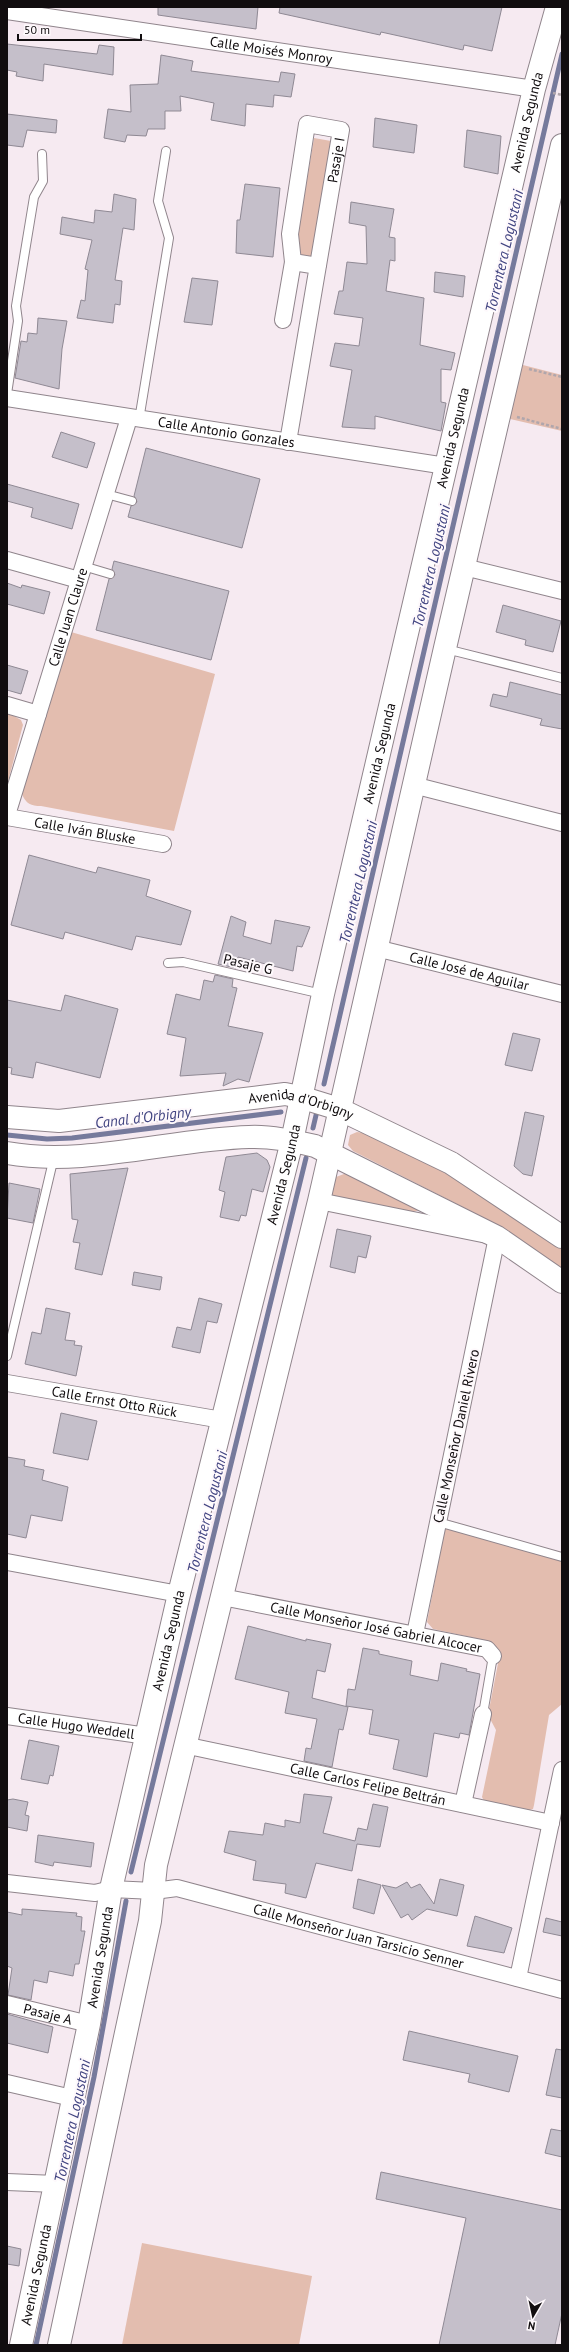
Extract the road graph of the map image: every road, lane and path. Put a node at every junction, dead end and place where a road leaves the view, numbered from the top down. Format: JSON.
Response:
{"nodes":[{"id":1,"x":557,"y":7,"type":"edge"},
{"id":2,"x":7,"y":11,"type":"edge"},
{"id":3,"x":534,"y":89,"type":"junction"},
{"id":4,"x":562,"y":145,"type":"edge"},
{"id":5,"x":166,"y":151,"type":"dead end"},
{"id":6,"x":42,"y":154,"type":"dead end"},
{"id":7,"x":555,"y":209,"type":"edge"},
{"id":8,"x":294,"y":262,"type":"junction"},
{"id":9,"x":318,"y":266,"type":"junction"},
{"id":10,"x":283,"y":320,"type":"dead end"},
{"id":11,"x":511,"y":365,"type":"junction"},
{"id":12,"x":562,"y":377,"type":"edge"},
{"id":13,"x":7,"y":394,"type":"edge"},
{"id":14,"x":7,"y":398,"type":"edge"},
{"id":15,"x":500,"y":413,"type":"junction"},
{"id":16,"x":134,"y":419,"type":"junction"},
{"id":17,"x":562,"y":429,"type":"edge"},
{"id":18,"x":288,"y":442,"type":"junction"},
{"id":19,"x":446,"y":466,"type":"junction"},
{"id":20,"x":106,"y":494,"type":"junction"},
{"id":21,"x":132,"y":501,"type":"dead end"},
{"id":22,"x":7,"y":560,"type":"edge"},
{"id":23,"x":464,"y":566,"type":"junction"},
{"id":24,"x":81,"y":573,"type":"junction"},
{"id":25,"x":110,"y":574,"type":"dead end"},
{"id":26,"x":562,"y":591,"type":"edge"},
{"id":27,"x":444,"y":648,"type":"junction"},
{"id":28,"x":562,"y":678,"type":"edge"},
{"id":29,"x":7,"y":705,"type":"edge"},
{"id":30,"x":38,"y":714,"type":"junction"},
{"id":31,"x":413,"y":785,"type":"junction"},
{"id":32,"x":7,"y":816,"type":"edge"},
{"id":33,"x":562,"y":823,"type":"edge"},
{"id":34,"x":163,"y":844,"type":"dead end"},
{"id":35,"x":376,"y":948,"type":"junction"},
{"id":36,"x":168,"y":963,"type":"dead end"},
{"id":37,"x":322,"y":994,"type":"junction"},
{"id":38,"x":562,"y":994,"type":"edge"},
{"id":39,"x":300,"y":1096,"type":"junction"},
{"id":40,"x":339,"y":1108,"type":"junction"},
{"id":41,"x":7,"y":1116,"type":"edge"},
{"id":42,"x":292,"y":1141,"type":"junction"},
{"id":43,"x":329,"y":1152,"type":"junction"},
{"id":44,"x":7,"y":1153,"type":"edge"},
{"id":45,"x":54,"y":1156,"type":"junction"},
{"id":46,"x":319,"y":1201,"type":"junction"},
{"id":47,"x":497,"y":1237,"type":"junction"},
{"id":48,"x":562,"y":1237,"type":"edge"},
{"id":49,"x":562,"y":1282,"type":"edge"},
{"id":50,"x":7,"y":1356,"type":"edge"},
{"id":51,"x":7,"y":1383,"type":"edge"},
{"id":52,"x":222,"y":1420,"type":"junction"},
{"id":53,"x":438,"y":1522,"type":"junction"},
{"id":54,"x":562,"y":1556,"type":"edge"},
{"id":55,"x":7,"y":1562,"type":"edge"},
{"id":56,"x":179,"y":1594,"type":"junction"},
{"id":57,"x":222,"y":1597,"type":"junction"},
{"id":58,"x":415,"y":1634,"type":"junction"},
{"id":59,"x":493,"y":1656,"type":"joint"},
{"id":60,"x":483,"y":1714,"type":"joint"},
{"id":61,"x":7,"y":1716,"type":"edge"},
{"id":62,"x":147,"y":1736,"type":"junction"},
{"id":63,"x":184,"y":1745,"type":"junction"},
{"id":64,"x":562,"y":1770,"type":"edge"},
{"id":65,"x":463,"y":1804,"type":"junction"},
{"id":66,"x":551,"y":1823,"type":"junction"},
{"id":67,"x":7,"y":1883,"type":"edge"},
{"id":68,"x":111,"y":1889,"type":"junction"},
{"id":69,"x":154,"y":1891,"type":"junction"},
{"id":70,"x":518,"y":1978,"type":"junction"},
{"id":71,"x":562,"y":1990,"type":"edge"},
{"id":72,"x":7,"y":2004,"type":"edge"},
{"id":73,"x":88,"y":2024,"type":"junction"},
{"id":74,"x":7,"y":2082,"type":"edge"},
{"id":75,"x":72,"y":2098,"type":"junction"},
{"id":76,"x":7,"y":2182,"type":"edge"},
{"id":77,"x":56,"y":2184,"type":"junction"},
{"id":78,"x":21,"y":2345,"type":"edge"},
{"id":79,"x":59,"y":2345,"type":"edge"}],
"edges":[{"from":1,"to":3,"type":"main road","name":"Avenida Segunda"},
{"from":2,"to":3,"type":"street","name":"Calle Moisés Monroy"},
{"from":3,"to":19,"type":"main road","name":"Avenida Segunda"},
{"from":4,"to":7,"type":"main road"},
{"from":5,"to":16,"type":"lane"},
{"from":6,"to":13,"type":"lane"},
{"from":7,"to":11,"type":"main road"},
{"from":8,"to":9,"type":"street"},
{"from":8,"to":9,"type":"street","name":"Pasaje I"},
{"from":8,"to":10,"type":"street","name":"Pasaje I"},
{"from":9,"to":18,"type":"street","name":"Pasaje I"},
{"from":11,"to":12,"type":"path"},
{"from":11,"to":15,"type":"main road"},
{"from":14,"to":16,"type":"street","name":"Calle Antonio Gonzales"},
{"from":15,"to":17,"type":"path"},
{"from":15,"to":23,"type":"main road"},
{"from":16,"to":18,"type":"street","name":"Calle Antonio Gonzales"},
{"from":16,"to":20,"type":"street","name":"Calle Juan Claure"},
{"from":18,"to":19,"type":"street","name":"Calle Antonio Gonzales"},
{"from":19,"to":37,"type":"main road","name":"Avenida Segunda"},
{"from":20,"to":21,"type":"lane"},
{"from":20,"to":24,"type":"street","name":"Calle Juan Claure"},
{"from":22,"to":24,"type":"street"},
{"from":23,"to":26,"type":"street"},
{"from":23,"to":27,"type":"main road"},
{"from":24,"to":25,"type":"lane"},
{"from":24,"to":30,"type":"street","name":"Calle Juan Claure"},
{"from":27,"to":28,"type":"lane"},
{"from":27,"to":31,"type":"main road"},
{"from":29,"to":30,"type":"street"},
{"from":30,"to":32,"type":"street","name":"Calle Juan Claure"},
{"from":31,"to":33,"type":"street"},
{"from":31,"to":35,"type":"main road"},
{"from":32,"to":34,"type":"street","name":"Calle Iván Bluske"},
{"from":35,"to":38,"type":"street","name":"Calle José de Aguilar"},
{"from":35,"to":40,"type":"main road"},
{"from":36,"to":37,"type":"lane","name":"Pasaje G"},
{"from":37,"to":39,"type":"main road","name":"Avenida Segunda"},
{"from":39,"to":40,"type":"main road","name":"Avenida d'Orbigny"},
{"from":39,"to":41,"type":"main road","name":"Avenida d'Orbigny"},
{"from":39,"to":42,"type":"main road","name":"Avenida Segunda"},
{"from":40,"to":43,"type":"main road"},
{"from":40,"to":48,"type":"main road","name":"Avenida d'Orbigny"},
{"from":42,"to":43,"type":"main road"},
{"from":42,"to":45,"type":"main road"},
{"from":42,"to":52,"type":"main road","name":"Avenida Segunda"},
{"from":43,"to":46,"type":"main road"},
{"from":43,"to":47,"type":"main road"},
{"from":44,"to":45,"type":"main road"},
{"from":45,"to":50,"type":"lane"},
{"from":46,"to":47,"type":"street"},
{"from":46,"to":57,"type":"main road"},
{"from":47,"to":49,"type":"main road"},
{"from":47,"to":53,"type":"street","name":"Calle Monseñor Daniel Rivero"},
{"from":51,"to":52,"type":"street","name":"Calle Ernst Otto Rück"},
{"from":52,"to":56,"type":"main road","name":"Avenida Segunda"},
{"from":53,"to":54,"type":"lane"},
{"from":53,"to":58,"type":"street","name":"Calle Monseñor Daniel Rivero"},
{"from":55,"to":56,"type":"street"},
{"from":56,"to":62,"type":"main road","name":"Avenida Segunda"},
{"from":57,"to":58,"type":"street","name":"Calle Monseñor José Gabriel Alcocer"},
{"from":57,"to":63,"type":"main road"},
{"from":58,"to":59,"type":"street","name":"Calle Monseñor José Gabriel Alcocer"},
{"from":59,"to":60,"type":"lane","name":"Calle Monseñor José Gabriel Alcocer"},
{"from":60,"to":65,"type":"street"},
{"from":61,"to":62,"type":"street","name":"Calle Hugo Weddell"},
{"from":62,"to":68,"type":"main road","name":"Avenida Segunda"},
{"from":63,"to":65,"type":"street","name":"Calle Carlos Felipe Beltrán"},
{"from":63,"to":69,"type":"main road"},
{"from":64,"to":66,"type":"street"},
{"from":65,"to":66,"type":"street","name":"Calle Carlos Felipe Beltrán"},
{"from":66,"to":70,"type":"street"},
{"from":67,"to":68,"type":"street","name":"Calle Monseñor Juan Tarsicio Senner"},
{"from":68,"to":69,"type":"street","name":"Calle Monseñor Juan Tarsicio Senner"},
{"from":68,"to":73,"type":"main road","name":"Avenida Segunda"},
{"from":69,"to":70,"type":"street","name":"Calle Monseñor Juan Tarsicio Senner"},
{"from":69,"to":79,"type":"main road"},
{"from":70,"to":71,"type":"street","name":"Calle Monseñor Juan Tarsicio Senner"},
{"from":72,"to":73,"type":"street","name":"Pasaje A"},
{"from":73,"to":75,"type":"main road","name":"Avenida Segunda"},
{"from":74,"to":75,"type":"street"},
{"from":75,"to":77,"type":"main road","name":"Avenida Segunda"},
{"from":76,"to":77,"type":"street"},
{"from":77,"to":78,"type":"main road","name":"Avenida Segunda"}]}
